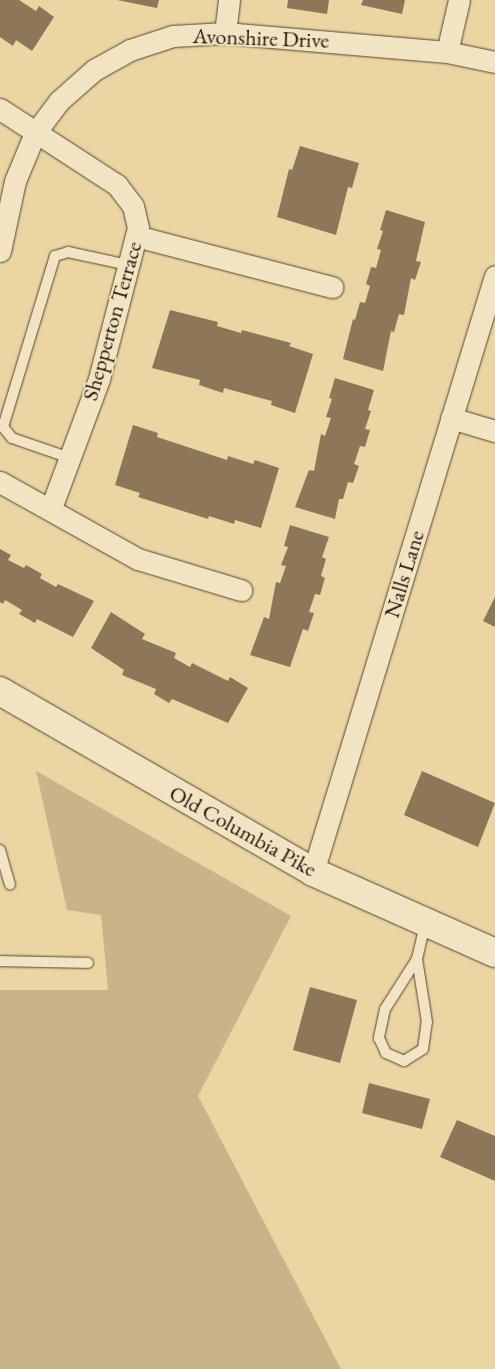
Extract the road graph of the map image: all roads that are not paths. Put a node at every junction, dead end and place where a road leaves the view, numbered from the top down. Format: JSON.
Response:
{"nodes":[{"id":1,"x":229,"y":0,"type":"edge"},
{"id":2,"x":459,"y":0,"type":"edge"},
{"id":3,"x":225,"y":33,"type":"junction"},
{"id":4,"x":447,"y":52,"type":"junction"},
{"id":5,"x":495,"y":62,"type":"edge"},
{"id":6,"x":0,"y":110,"type":"edge"},
{"id":7,"x":35,"y":133,"type":"junction"},
{"id":8,"x":136,"y":236,"type":"junction"},
{"id":9,"x":0,"y":244,"type":"edge"},
{"id":10,"x":128,"y":266,"type":"junction"},
{"id":11,"x":495,"y":276,"type":"edge"},
{"id":12,"x":332,"y":288,"type":"dead end"},
{"id":13,"x":451,"y":418,"type":"junction"},
{"id":14,"x":495,"y":431,"type":"edge"},
{"id":15,"x":70,"y":458,"type":"junction"},
{"id":16,"x":0,"y":482,"type":"edge"},
{"id":17,"x":52,"y":508,"type":"junction"},
{"id":18,"x":241,"y":590,"type":"dead end"},
{"id":19,"x":0,"y":691,"type":"edge"},
{"id":20,"x":0,"y":850,"type":"edge"},
{"id":21,"x":313,"y":872,"type":"junction"},
{"id":22,"x":10,"y":885,"type":"dead end"},
{"id":23,"x":425,"y":922,"type":"junction"},
{"id":24,"x":495,"y":953,"type":"edge"},
{"id":25,"x":417,"y":958,"type":"junction"},
{"id":26,"x":0,"y":961,"type":"edge"},
{"id":27,"x":88,"y":963,"type":"dead end"}],
"edges":[{"from":1,"to":3,"type":"street"},
{"from":2,"to":4,"type":"street"},
{"from":3,"to":4,"type":"street","name":"Avonshire Drive"},
{"from":3,"to":7,"type":"street","name":"Avonshire Drive"},
{"from":4,"to":5,"type":"street","name":"Avonshire Drive"},
{"from":6,"to":7,"type":"street","name":"Shepperton Terrace"},
{"from":7,"to":8,"type":"street","name":"Shepperton Terrace"},
{"from":7,"to":9,"type":"street","name":"Avonshire Drive"},
{"from":8,"to":10,"type":"street","name":"Shepperton Terrace"},
{"from":8,"to":12,"type":"street"},
{"from":10,"to":15,"type":"street","name":"Shepperton Terrace"},
{"from":10,"to":15,"type":"lane"},
{"from":11,"to":13,"type":"street","name":"Nalls Lane"},
{"from":13,"to":14,"type":"street"},
{"from":13,"to":21,"type":"street","name":"Nalls Lane"},
{"from":15,"to":17,"type":"street","name":"Shepperton Terrace"},
{"from":16,"to":17,"type":"street"},
{"from":17,"to":18,"type":"street"},
{"from":19,"to":21,"type":"main road","name":"Old Columbia Pike"},
{"from":20,"to":22,"type":"lane"},
{"from":21,"to":23,"type":"main road","name":"Old Columbia Pike"},
{"from":23,"to":24,"type":"main road","name":"Old Columbia Pike"},
{"from":23,"to":25,"type":"lane"},
{"from":25,"to":25,"type":"lane"},
{"from":26,"to":27,"type":"lane"}]}
